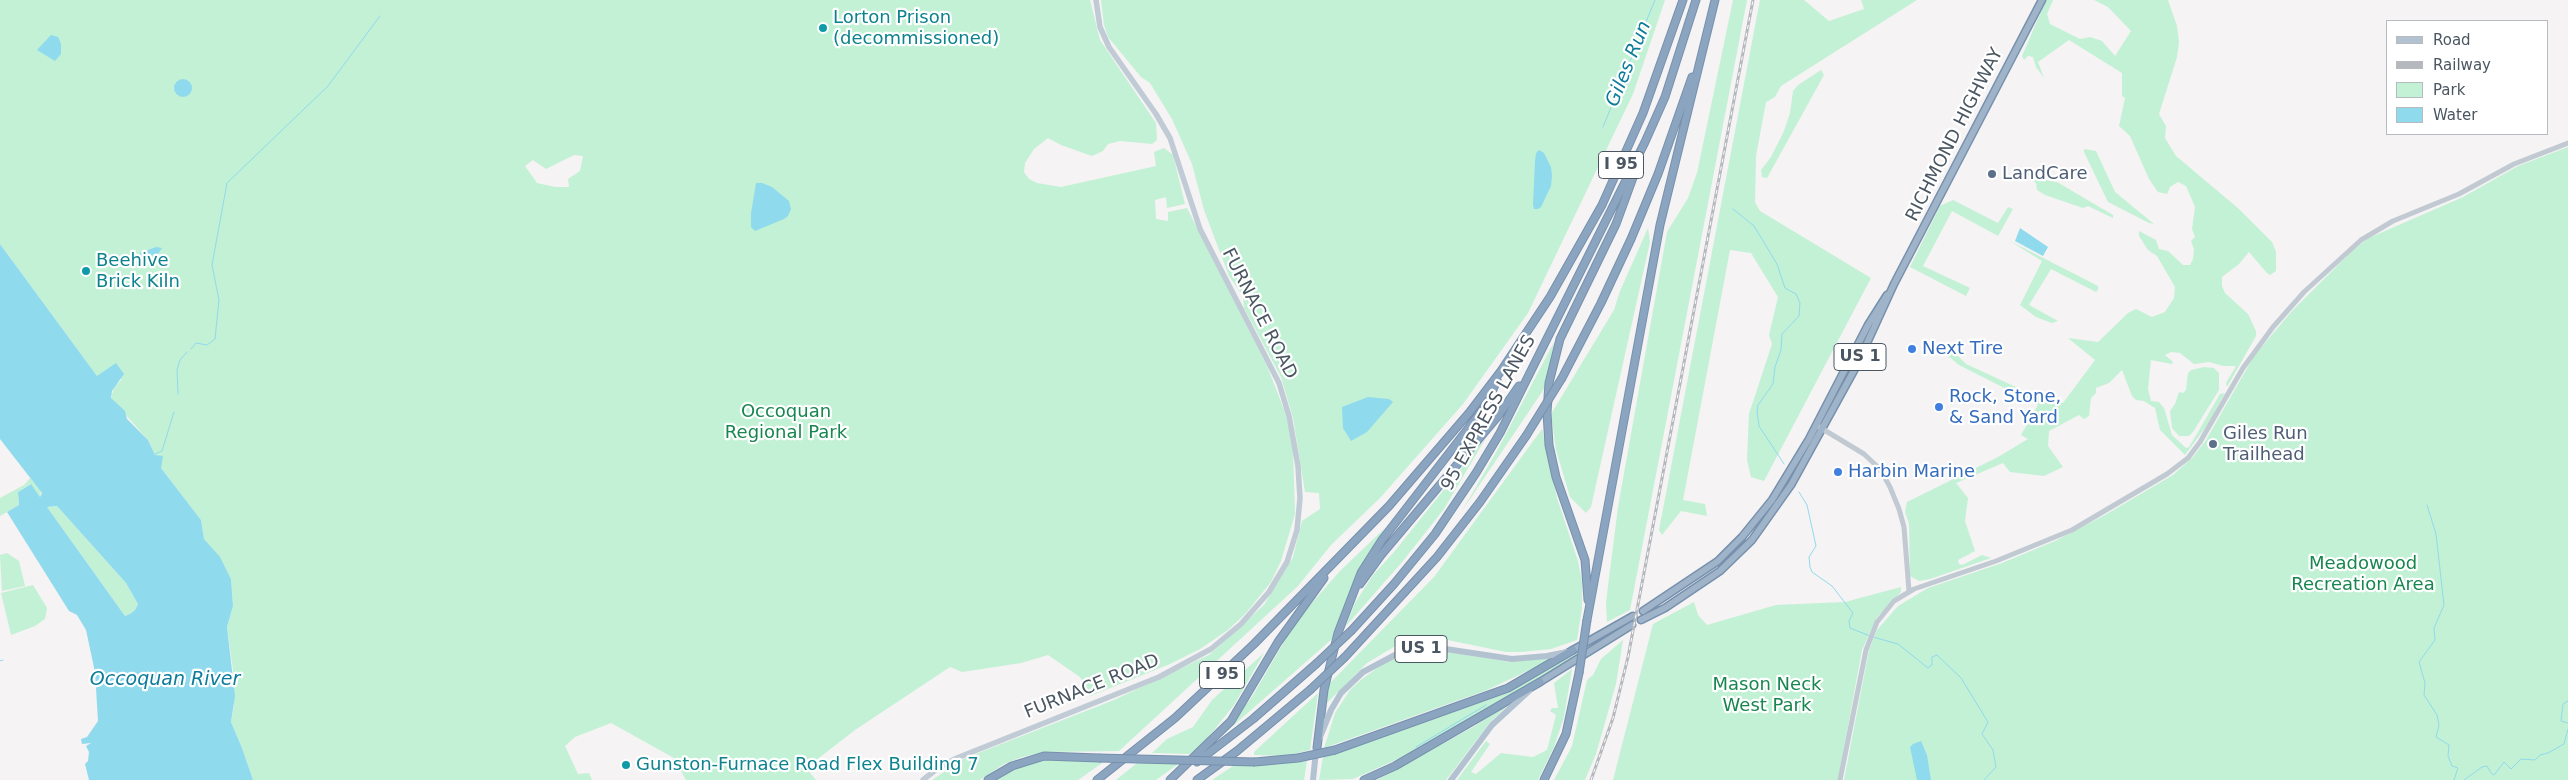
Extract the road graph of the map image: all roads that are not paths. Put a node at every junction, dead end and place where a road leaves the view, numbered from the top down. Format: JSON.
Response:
{"nodes":[{"id":1,"x":1096,"y":0,"type":"edge"},
{"id":2,"x":1683,"y":0,"type":"edge"},
{"id":3,"x":1696,"y":0,"type":"edge"},
{"id":4,"x":1716,"y":0,"type":"edge"},
{"id":5,"x":2042,"y":0,"type":"edge"},
{"id":6,"x":1706,"y":36,"type":"junction"},
{"id":7,"x":1645,"y":142,"type":"junction"},
{"id":8,"x":2568,"y":143,"type":"edge"},
{"id":9,"x":1894,"y":284,"type":"junction"},
{"id":10,"x":1536,"y":362,"type":"junction"},
{"id":11,"x":1501,"y":371,"type":"junction"},
{"id":12,"x":1816,"y":425,"type":"junction"},
{"id":13,"x":1823,"y":429,"type":"junction"},
{"id":14,"x":1337,"y":559,"type":"junction"},
{"id":15,"x":1909,"y":591,"type":"junction"},
{"id":16,"x":1643,"y":611,"type":"dead end"},
{"id":17,"x":1633,"y":616,"type":"dead end"},
{"id":18,"x":1342,"y":620,"type":"junction"},
{"id":19,"x":1587,"y":620,"type":"junction"},
{"id":20,"x":1641,"y":620,"type":"dead end"},
{"id":21,"x":1632,"y":625,"type":"dead end"},
{"id":22,"x":1572,"y":650,"type":"junction"},
{"id":23,"x":1540,"y":682,"type":"junction"},
{"id":24,"x":1317,"y":748,"type":"junction"},
{"id":25,"x":923,"y":780,"type":"edge"},
{"id":26,"x":988,"y":780,"type":"edge"},
{"id":27,"x":1097,"y":780,"type":"edge"},
{"id":28,"x":1171,"y":780,"type":"edge"},
{"id":29,"x":1197,"y":780,"type":"edge"},
{"id":30,"x":1313,"y":780,"type":"edge"},
{"id":31,"x":1364,"y":780,"type":"edge"},
{"id":32,"x":1451,"y":780,"type":"edge"},
{"id":33,"x":1544,"y":780,"type":"edge"},
{"id":34,"x":1840,"y":780,"type":"edge"}],
"edges":[{"from":1,"to":25,"type":"main road","name":"FURNACE ROAD"},
{"from":2,"to":11,"type":"highway","number":"I 95"},
{"from":3,"to":7,"type":"highway","name":"95 EXPRESS LANES"},
{"from":4,"to":6,"type":"highway","number":"I 95"},
{"from":5,"to":9,"type":"highway","name":"RICHMOND HIGHWAY","number":"US 1"},
{"from":6,"to":19,"type":"highway"},
{"from":6,"to":29,"type":"highway","number":"I 95","bridge":true},
{"from":7,"to":10,"type":"highway","name":"95 EXPRESS LANES"},
{"from":7,"to":19,"type":"highway"},
{"from":8,"to":15,"type":"street"},
{"from":9,"to":12,"type":"highway","name":"RICHMOND HIGHWAY","number":"US 1"},
{"from":9,"to":13,"type":"highway","name":"RICHMOND HIGHWAY","number":"US 1"},
{"from":10,"to":18,"type":"highway"},
{"from":10,"to":28,"type":"highway","name":"95 EXPRESS LANES","bridge":true},
{"from":11,"to":14,"type":"highway","number":"I 95"},
{"from":11,"to":18,"type":"highway"},
{"from":12,"to":13,"type":"street"},
{"from":12,"to":16,"type":"highway","name":"RICHMOND HIGHWAY","number":"US 1"},
{"from":13,"to":15,"type":"street"},
{"from":13,"to":20,"type":"highway","name":"RICHMOND HIGHWAY","number":"US 1"},
{"from":14,"to":27,"type":"highway","number":"I 95"},
{"from":14,"to":28,"type":"highway"},
{"from":15,"to":34,"type":"street"},
{"from":17,"to":22,"type":"highway","number":"US 1"},
{"from":18,"to":24,"type":"highway"},
{"from":19,"to":33,"type":"highway","bridge":true},
{"from":21,"to":23,"type":"highway"},
{"from":22,"to":24,"type":"main road","number":"US 1"},
{"from":22,"to":26,"type":"highway","bridge":true},
{"from":23,"to":31,"type":"highway"},
{"from":23,"to":32,"type":"main road"},
{"from":24,"to":30,"type":"main road","number":"US 1"}]}
